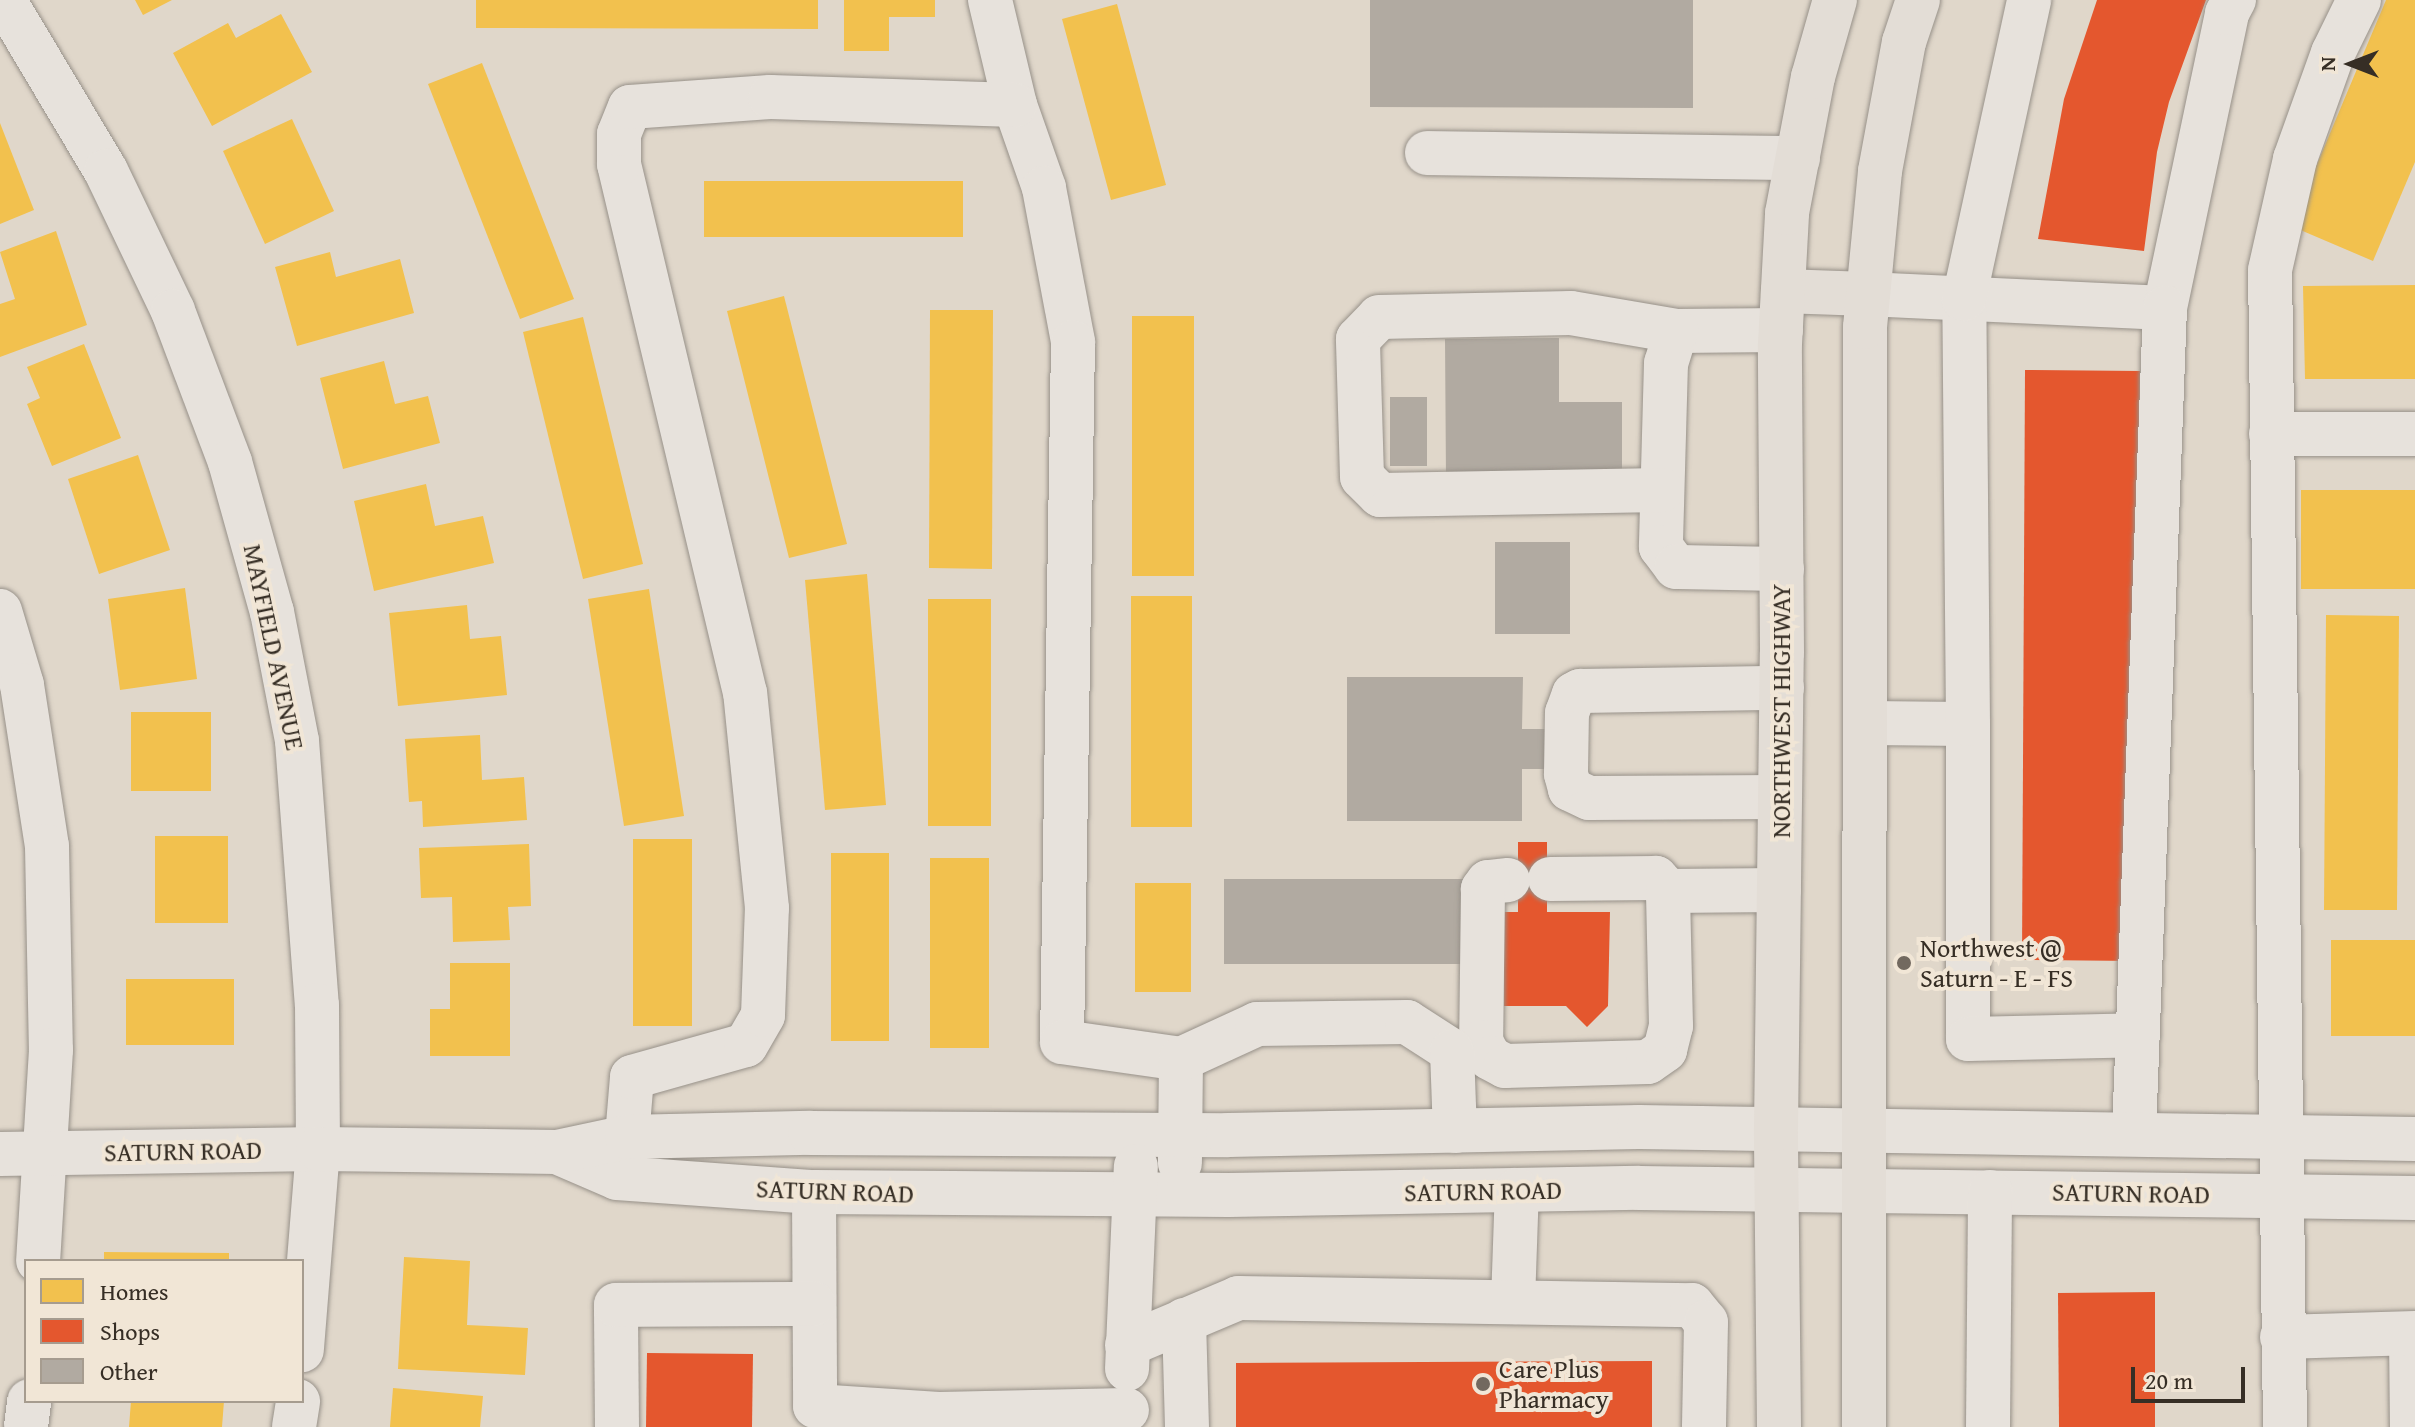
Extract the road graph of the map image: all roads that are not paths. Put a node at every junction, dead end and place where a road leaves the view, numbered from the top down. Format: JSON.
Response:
{"nodes":[{"id":1,"x":4,"y":0,"type":"edge"},
{"id":2,"x":990,"y":0,"type":"edge"},
{"id":3,"x":1835,"y":0,"type":"edge"},
{"id":4,"x":1918,"y":0,"type":"edge"},
{"id":5,"x":2029,"y":0,"type":"edge"},
{"id":6,"x":2234,"y":0,"type":"edge"},
{"id":7,"x":2359,"y":0,"type":"edge"},
{"id":8,"x":1015,"y":105,"type":"junction"},
{"id":9,"x":1427,"y":153,"type":"dead end"},
{"id":10,"x":1798,"y":158,"type":"junction"},
{"id":11,"x":1867,"y":294,"type":"junction"},
{"id":12,"x":1964,"y":299,"type":"junction"},
{"id":13,"x":2165,"y":308,"type":"junction"},
{"id":14,"x":1782,"y":310,"type":"junction"},
{"id":15,"x":1676,"y":331,"type":"junction"},
{"id":16,"x":2271,"y":434,"type":"junction"},
{"id":17,"x":2415,"y":434,"type":"edge"},
{"id":18,"x":1662,"y":490,"type":"junction"},
{"id":19,"x":1782,"y":569,"type":"junction"},
{"id":20,"x":0,"y":611,"type":"edge"},
{"id":21,"x":1782,"y":688,"type":"junction"},
{"id":22,"x":1866,"y":723,"type":"junction"},
{"id":23,"x":1968,"y":724,"type":"junction"},
{"id":24,"x":1780,"y":797,"type":"junction"},
{"id":25,"x":1779,"y":890,"type":"junction"},
{"id":26,"x":1668,"y":891,"type":"junction"},
{"id":27,"x":2138,"y":1035,"type":"junction"},
{"id":28,"x":1181,"y":1059,"type":"junction"},
{"id":29,"x":1648,"y":1062,"type":"junction"},
{"id":30,"x":1505,"y":1066,"type":"junction"},
{"id":31,"x":1648,"y":1128,"type":"junction"},
{"id":32,"x":1776,"y":1129,"type":"junction"},
{"id":33,"x":1505,"y":1130,"type":"junction"},
{"id":34,"x":1862,"y":1130,"type":"junction"},
{"id":35,"x":1455,"y":1131,"type":"junction"},
{"id":36,"x":2134,"y":1133,"type":"junction"},
{"id":37,"x":1136,"y":1135,"type":"junction"},
{"id":38,"x":1180,"y":1135,"type":"junction"},
{"id":39,"x":2280,"y":1136,"type":"junction"},
{"id":40,"x":627,"y":1137,"type":"junction"},
{"id":41,"x":2415,"y":1139,"type":"edge"},
{"id":42,"x":318,"y":1149,"type":"junction"},
{"id":43,"x":557,"y":1152,"type":"junction"},
{"id":44,"x":0,"y":1154,"type":"edge"},
{"id":45,"x":43,"y":1154,"type":"junction"},
{"id":46,"x":1776,"y":1189,"type":"junction"},
{"id":47,"x":1517,"y":1190,"type":"junction"},
{"id":48,"x":1862,"y":1190,"type":"junction"},
{"id":49,"x":814,"y":1192,"type":"junction"},
{"id":50,"x":1990,"y":1192,"type":"junction"},
{"id":51,"x":1136,"y":1194,"type":"junction"},
{"id":52,"x":1179,"y":1194,"type":"junction"},
{"id":53,"x":2281,"y":1195,"type":"junction"},
{"id":54,"x":2415,"y":1198,"type":"edge"},
{"id":55,"x":38,"y":1259,"type":"edge"},
{"id":56,"x":1513,"y":1302,"type":"junction"},
{"id":57,"x":814,"y":1304,"type":"junction"},
{"id":58,"x":1184,"y":1320,"type":"junction"},
{"id":59,"x":304,"y":1325,"type":"edge"},
{"id":60,"x":2413,"y":1334,"type":"edge"},
{"id":61,"x":2282,"y":1337,"type":"junction"},
{"id":62,"x":1127,"y":1345,"type":"junction"},
{"id":63,"x":29,"y":1403,"type":"edge"},
{"id":64,"x":298,"y":1403,"type":"edge"},
{"id":65,"x":1127,"y":1418,"type":"edge"},
{"id":66,"x":939,"y":1420,"type":"edge"},
{"id":67,"x":26,"y":1427,"type":"edge"},
{"id":68,"x":294,"y":1427,"type":"edge"},
{"id":69,"x":617,"y":1427,"type":"edge"},
{"id":70,"x":1187,"y":1427,"type":"edge"},
{"id":71,"x":1704,"y":1427,"type":"edge"},
{"id":72,"x":1779,"y":1427,"type":"edge"},
{"id":73,"x":1864,"y":1427,"type":"edge"},
{"id":74,"x":1988,"y":1427,"type":"edge"},
{"id":75,"x":2285,"y":1427,"type":"edge"},
{"id":76,"x":2412,"y":1427,"type":"edge"}],
"edges":[{"from":1,"to":42,"type":"street","name":"MAYFIELD AVENUE"},
{"from":2,"to":8,"type":"street"},
{"from":3,"to":10,"type":"main road","name":"NORTHWEST HIGHWAY"},
{"from":4,"to":11,"type":"main road"},
{"from":5,"to":12,"type":"street"},
{"from":6,"to":13,"type":"street"},
{"from":7,"to":16,"type":"street"},
{"from":8,"to":28,"type":"street"},
{"from":8,"to":40,"type":"street"},
{"from":9,"to":10,"type":"street"},
{"from":10,"to":14,"type":"main road","name":"NORTHWEST HIGHWAY"},
{"from":11,"to":12,"type":"street"},
{"from":11,"to":14,"type":"main road"},
{"from":11,"to":22,"type":"main road"},
{"from":12,"to":13,"type":"street"},
{"from":12,"to":23,"type":"street"},
{"from":13,"to":27,"type":"street"},
{"from":14,"to":15,"type":"street"},
{"from":14,"to":19,"type":"main road","name":"NORTHWEST HIGHWAY"},
{"from":15,"to":18,"type":"street"},
{"from":15,"to":18,"type":"street"},
{"from":16,"to":17,"type":"street"},
{"from":16,"to":39,"type":"street"},
{"from":18,"to":19,"type":"street"},
{"from":19,"to":21,"type":"main road","name":"NORTHWEST HIGHWAY"},
{"from":20,"to":45,"type":"street"},
{"from":21,"to":24,"type":"main road","name":"NORTHWEST HIGHWAY"},
{"from":21,"to":24,"type":"street"},
{"from":22,"to":23,"type":"street"},
{"from":22,"to":34,"type":"main road"},
{"from":23,"to":27,"type":"street"},
{"from":24,"to":25,"type":"main road","name":"NORTHWEST HIGHWAY"},
{"from":25,"to":26,"type":"street"},
{"from":25,"to":32,"type":"main road","name":"NORTHWEST HIGHWAY"},
{"from":26,"to":29,"type":"street"},
{"from":26,"to":30,"type":"street"},
{"from":27,"to":36,"type":"street"},
{"from":28,"to":35,"type":"street"},
{"from":28,"to":38,"type":"street"},
{"from":29,"to":30,"type":"street"},
{"from":29,"to":31,"type":"street"},
{"from":30,"to":33,"type":"street"},
{"from":31,"to":32,"type":"street","name":"SATURN ROAD"},
{"from":31,"to":33,"type":"street","name":"SATURN ROAD"},
{"from":32,"to":34,"type":"street","name":"SATURN ROAD"},
{"from":32,"to":46,"type":"main road","name":"NORTHWEST HIGHWAY"},
{"from":33,"to":35,"type":"street","name":"SATURN ROAD"},
{"from":34,"to":36,"type":"street","name":"SATURN ROAD"},
{"from":34,"to":48,"type":"main road"},
{"from":35,"to":38,"type":"street","name":"SATURN ROAD"},
{"from":36,"to":39,"type":"street","name":"SATURN ROAD"},
{"from":37,"to":38,"type":"street","name":"SATURN ROAD"},
{"from":37,"to":40,"type":"street","name":"SATURN ROAD"},
{"from":37,"to":51,"type":"street"},
{"from":38,"to":52,"type":"street"},
{"from":39,"to":41,"type":"street","name":"SATURN ROAD"},
{"from":39,"to":53,"type":"street"},
{"from":40,"to":43,"type":"street","name":"SATURN ROAD"},
{"from":42,"to":43,"type":"street","name":"SATURN ROAD"},
{"from":42,"to":45,"type":"street","name":"SATURN ROAD"},
{"from":42,"to":59,"type":"street","name":"MAYFIELD AVENUE"},
{"from":43,"to":49,"type":"street","name":"SATURN ROAD"},
{"from":44,"to":45,"type":"street","name":"SATURN ROAD"},
{"from":45,"to":55,"type":"street"},
{"from":46,"to":47,"type":"street","name":"SATURN ROAD"},
{"from":46,"to":48,"type":"street","name":"SATURN ROAD"},
{"from":46,"to":72,"type":"main road","name":"NORTHWEST HIGHWAY"},
{"from":47,"to":52,"type":"street","name":"SATURN ROAD"},
{"from":47,"to":56,"type":"street"},
{"from":48,"to":50,"type":"street","name":"SATURN ROAD"},
{"from":48,"to":73,"type":"main road"},
{"from":49,"to":51,"type":"street","name":"SATURN ROAD"},
{"from":49,"to":57,"type":"street"},
{"from":50,"to":53,"type":"street","name":"SATURN ROAD"},
{"from":50,"to":74,"type":"street"},
{"from":51,"to":52,"type":"street","name":"SATURN ROAD"},
{"from":51,"to":62,"type":"street"},
{"from":53,"to":54,"type":"street","name":"SATURN ROAD"},
{"from":53,"to":61,"type":"street"},
{"from":56,"to":58,"type":"street"},
{"from":56,"to":71,"type":"street"},
{"from":57,"to":66,"type":"street"},
{"from":57,"to":69,"type":"street"},
{"from":58,"to":62,"type":"street"},
{"from":58,"to":70,"type":"street"},
{"from":60,"to":61,"type":"street"},
{"from":60,"to":76,"type":"street"},
{"from":61,"to":75,"type":"street"},
{"from":62,"to":65,"type":"street"},
{"from":63,"to":67,"type":"street"},
{"from":64,"to":68,"type":"street"},
{"from":65,"to":66,"type":"street"}]}
